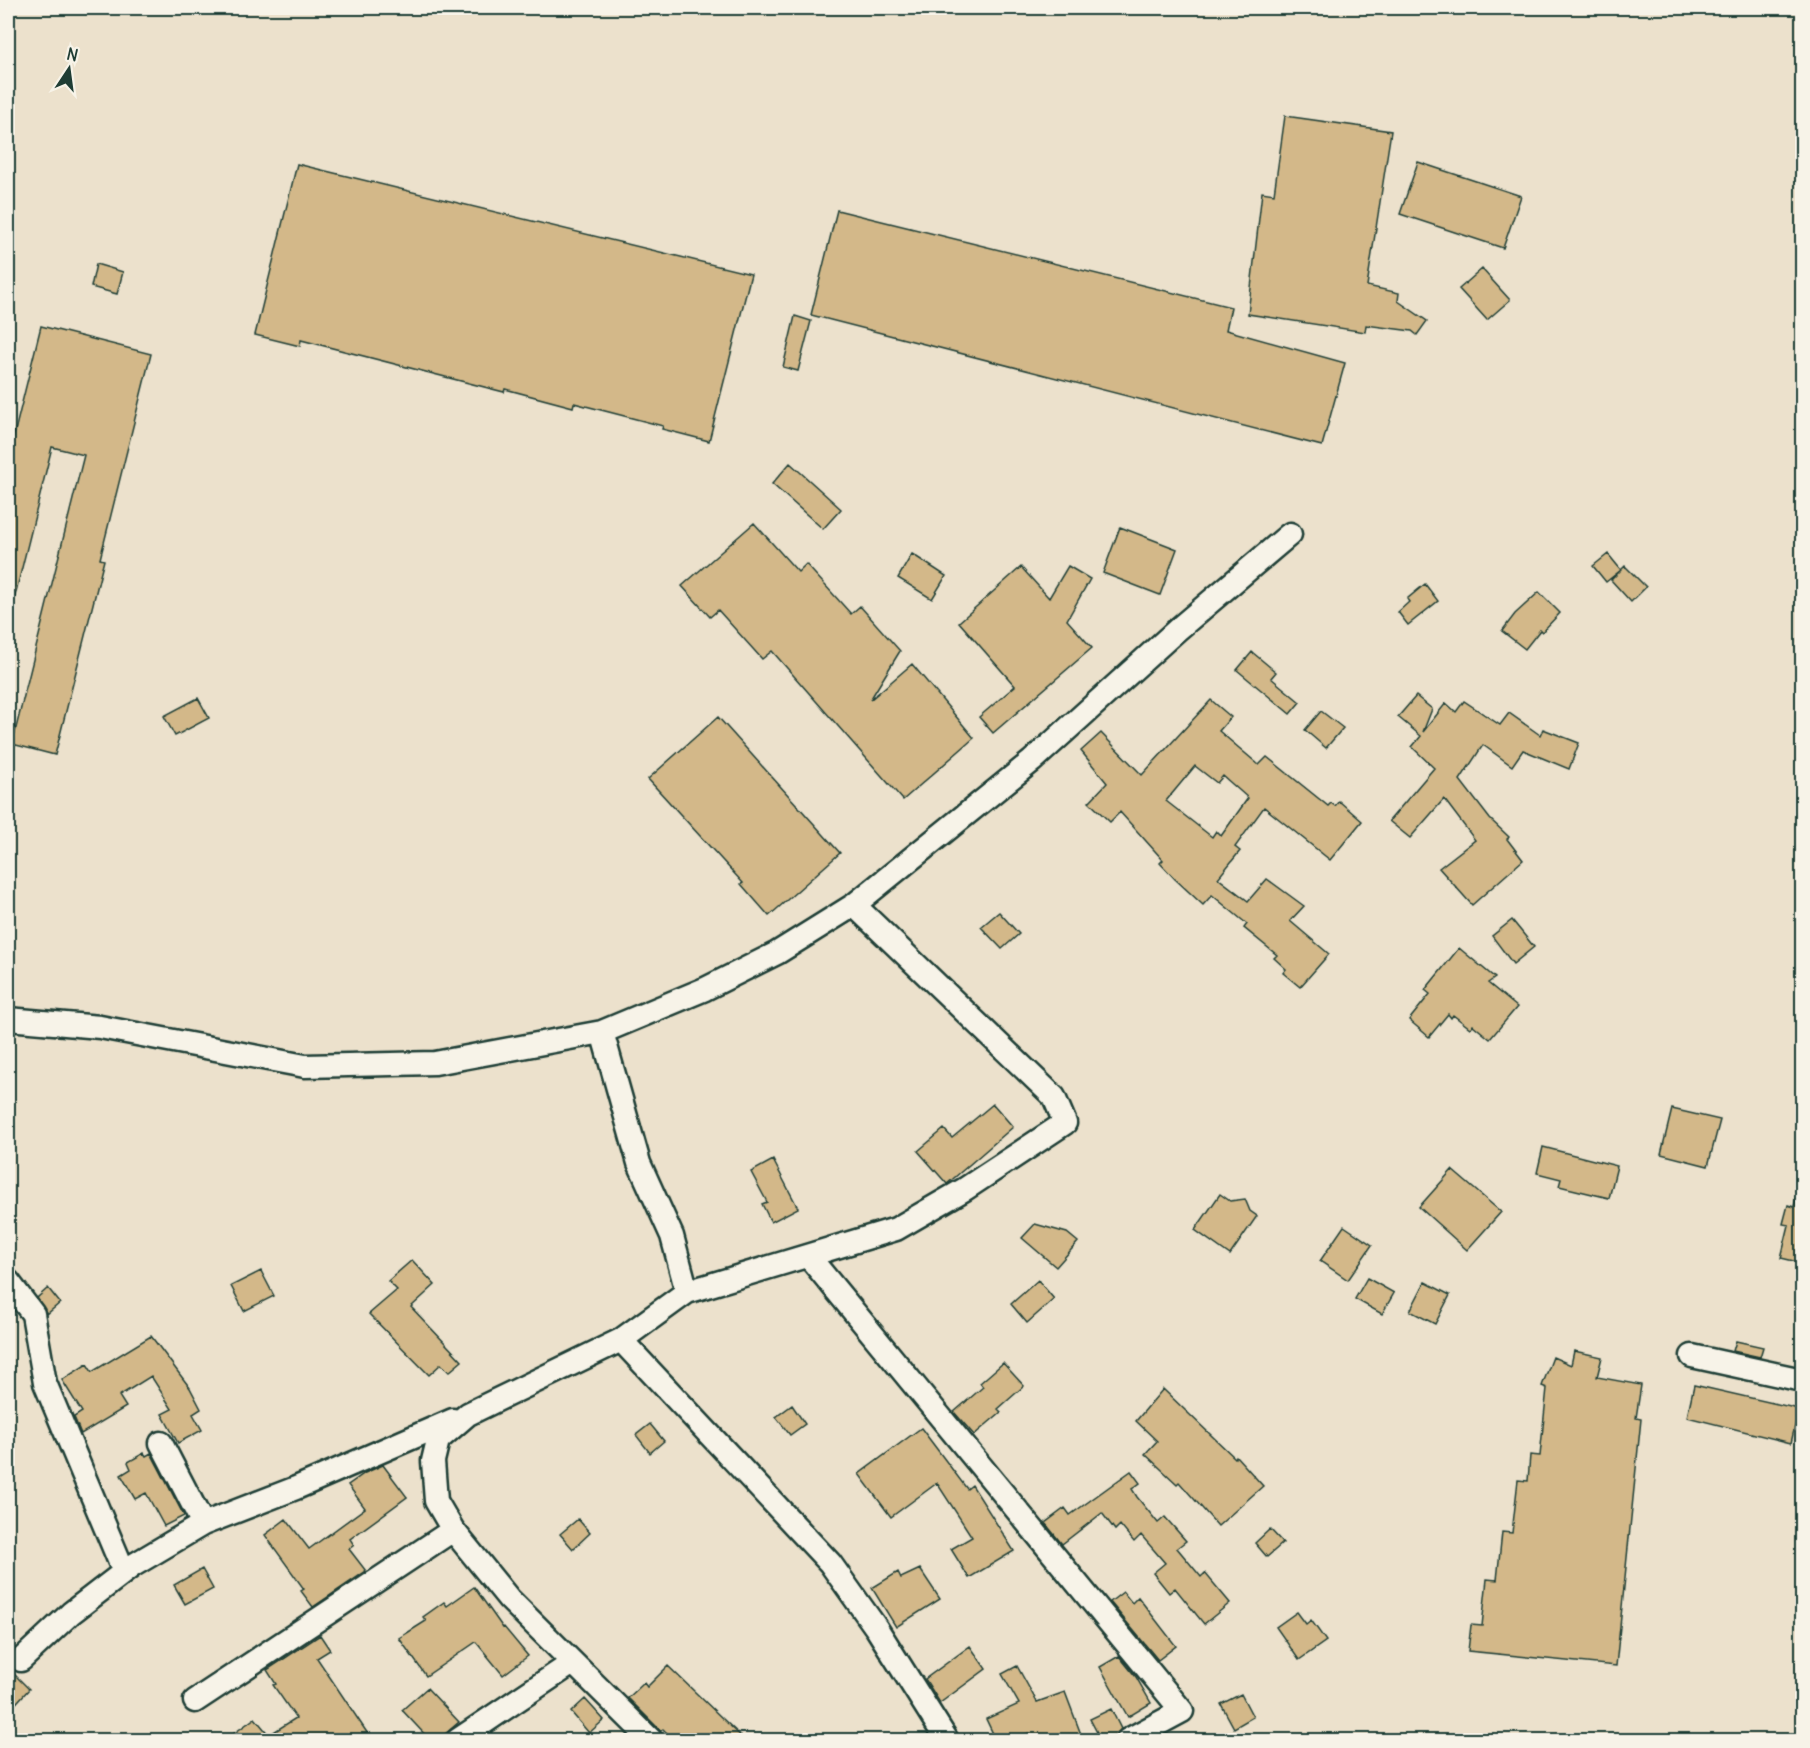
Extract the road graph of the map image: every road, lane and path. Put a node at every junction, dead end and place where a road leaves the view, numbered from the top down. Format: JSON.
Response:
{"nodes":[{"id":1,"x":1290,"y":534,"type":"dead end"},
{"id":2,"x":854,"y":905,"type":"junction"},
{"id":3,"x":8,"y":1019,"type":"edge"},
{"id":4,"x":602,"y":1032,"type":"junction"},
{"id":5,"x":809,"y":1257,"type":"junction"},
{"id":6,"x":8,"y":1281,"type":"edge"},
{"id":7,"x":687,"y":1292,"type":"junction"},
{"id":8,"x":621,"y":1340,"type":"junction"},
{"id":9,"x":1692,"y":1356,"type":"dead end"},
{"id":10,"x":1803,"y":1380,"type":"edge"},
{"id":11,"x":468,"y":1414,"type":"junction"},
{"id":12,"x":161,"y":1443,"type":"dead end"},
{"id":13,"x":202,"y":1524,"type":"junction"},
{"id":14,"x":453,"y":1530,"type":"junction"},
{"id":15,"x":124,"y":1572,"type":"junction"},
{"id":16,"x":21,"y":1660,"type":"dead end"},
{"id":17,"x":571,"y":1664,"type":"junction"},
{"id":18,"x":195,"y":1701,"type":"dead end"},
{"id":19,"x":458,"y":1740,"type":"edge"},
{"id":20,"x":651,"y":1740,"type":"edge"},
{"id":21,"x":947,"y":1740,"type":"edge"},
{"id":22,"x":1128,"y":1740,"type":"edge"}],
"edges":[{"from":1,"to":2,"type":"street"},
{"from":2,"to":4,"type":"street"},
{"from":2,"to":5,"type":"street"},
{"from":3,"to":4,"type":"street"},
{"from":4,"to":7,"type":"street"},
{"from":5,"to":7,"type":"street"},
{"from":5,"to":22,"type":"street"},
{"from":6,"to":15,"type":"street"},
{"from":7,"to":8,"type":"street"},
{"from":8,"to":11,"type":"street"},
{"from":8,"to":21,"type":"street"},
{"from":9,"to":10,"type":"street"},
{"from":11,"to":13,"type":"street"},
{"from":11,"to":14,"type":"street"},
{"from":12,"to":13,"type":"street"},
{"from":13,"to":15,"type":"street"},
{"from":14,"to":17,"type":"street"},
{"from":14,"to":18,"type":"street"},
{"from":15,"to":16,"type":"street"},
{"from":17,"to":19,"type":"street"},
{"from":17,"to":20,"type":"street"}]}
